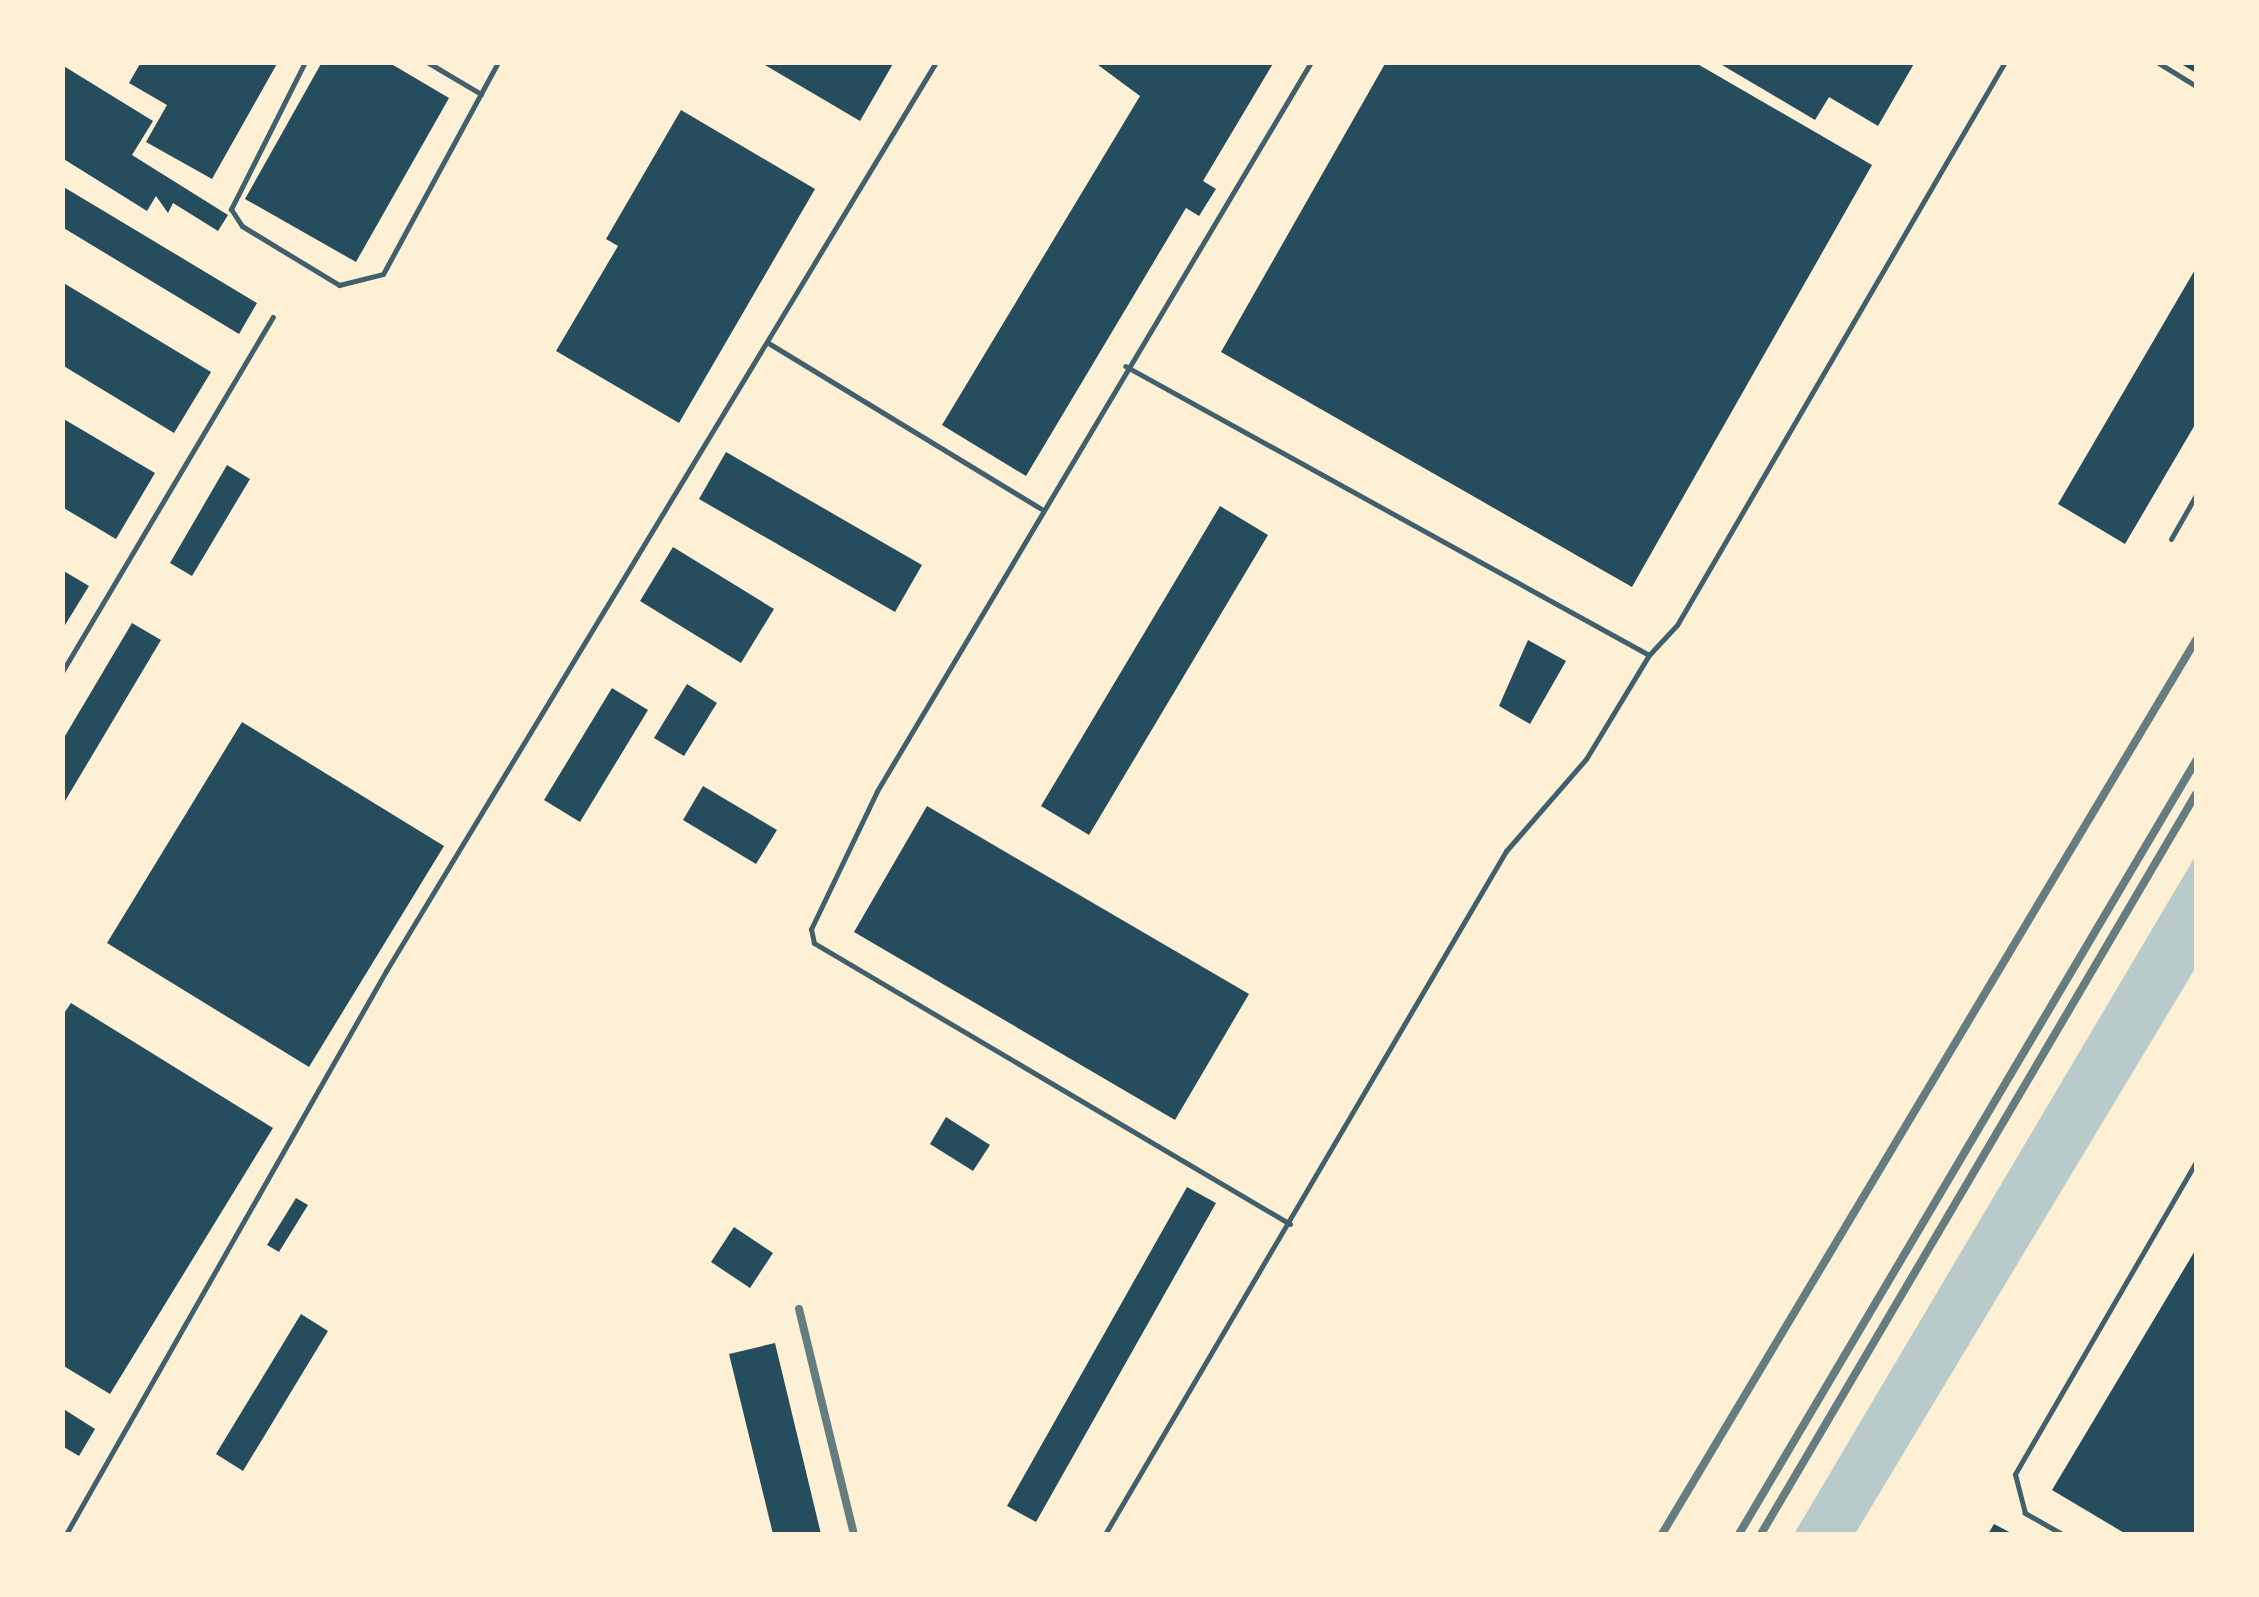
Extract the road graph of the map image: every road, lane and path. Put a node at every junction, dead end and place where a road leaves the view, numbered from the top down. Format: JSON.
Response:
{"nodes":[{"id":1,"x":306,"y":62,"type":"edge"},
{"id":2,"x":427,"y":62,"type":"edge"},
{"id":3,"x":498,"y":62,"type":"edge"},
{"id":4,"x":936,"y":62,"type":"edge"},
{"id":5,"x":1312,"y":62,"type":"edge"},
{"id":6,"x":2004,"y":62,"type":"edge"},
{"id":7,"x":2157,"y":62,"type":"edge"},
{"id":8,"x":2196,"y":86,"type":"edge"},
{"id":9,"x":482,"y":94,"type":"junction"},
{"id":10,"x":272,"y":317,"type":"dead end"},
{"id":11,"x":770,"y":344,"type":"junction"},
{"id":12,"x":1125,"y":366,"type":"junction"},
{"id":13,"x":2196,"y":495,"type":"edge"},
{"id":14,"x":1041,"y":509,"type":"junction"},
{"id":15,"x":2171,"y":539,"type":"dead end"},
{"id":16,"x":1649,"y":654,"type":"junction"},
{"id":17,"x":62,"y":672,"type":"edge"},
{"id":18,"x":2196,"y":1162,"type":"edge"},
{"id":19,"x":1290,"y":1224,"type":"junction"},
{"id":20,"x":66,"y":1534,"type":"edge"},
{"id":21,"x":1104,"y":1534,"type":"edge"},
{"id":22,"x":2062,"y":1534,"type":"edge"}],
"edges":[{"from":1,"to":9,"type":"lane"},
{"from":2,"to":9,"type":"lane"},
{"from":3,"to":9,"type":"lane"},
{"from":4,"to":11,"type":"lane"},
{"from":5,"to":12,"type":"lane"},
{"from":6,"to":16,"type":"lane"},
{"from":7,"to":8,"type":"lane"},
{"from":10,"to":17,"type":"lane"},
{"from":11,"to":14,"type":"lane"},
{"from":11,"to":20,"type":"lane"},
{"from":12,"to":14,"type":"lane"},
{"from":12,"to":16,"type":"lane"},
{"from":13,"to":15,"type":"lane"},
{"from":14,"to":19,"type":"lane"},
{"from":16,"to":19,"type":"lane"},
{"from":18,"to":22,"type":"lane"},
{"from":19,"to":21,"type":"lane"}]}
